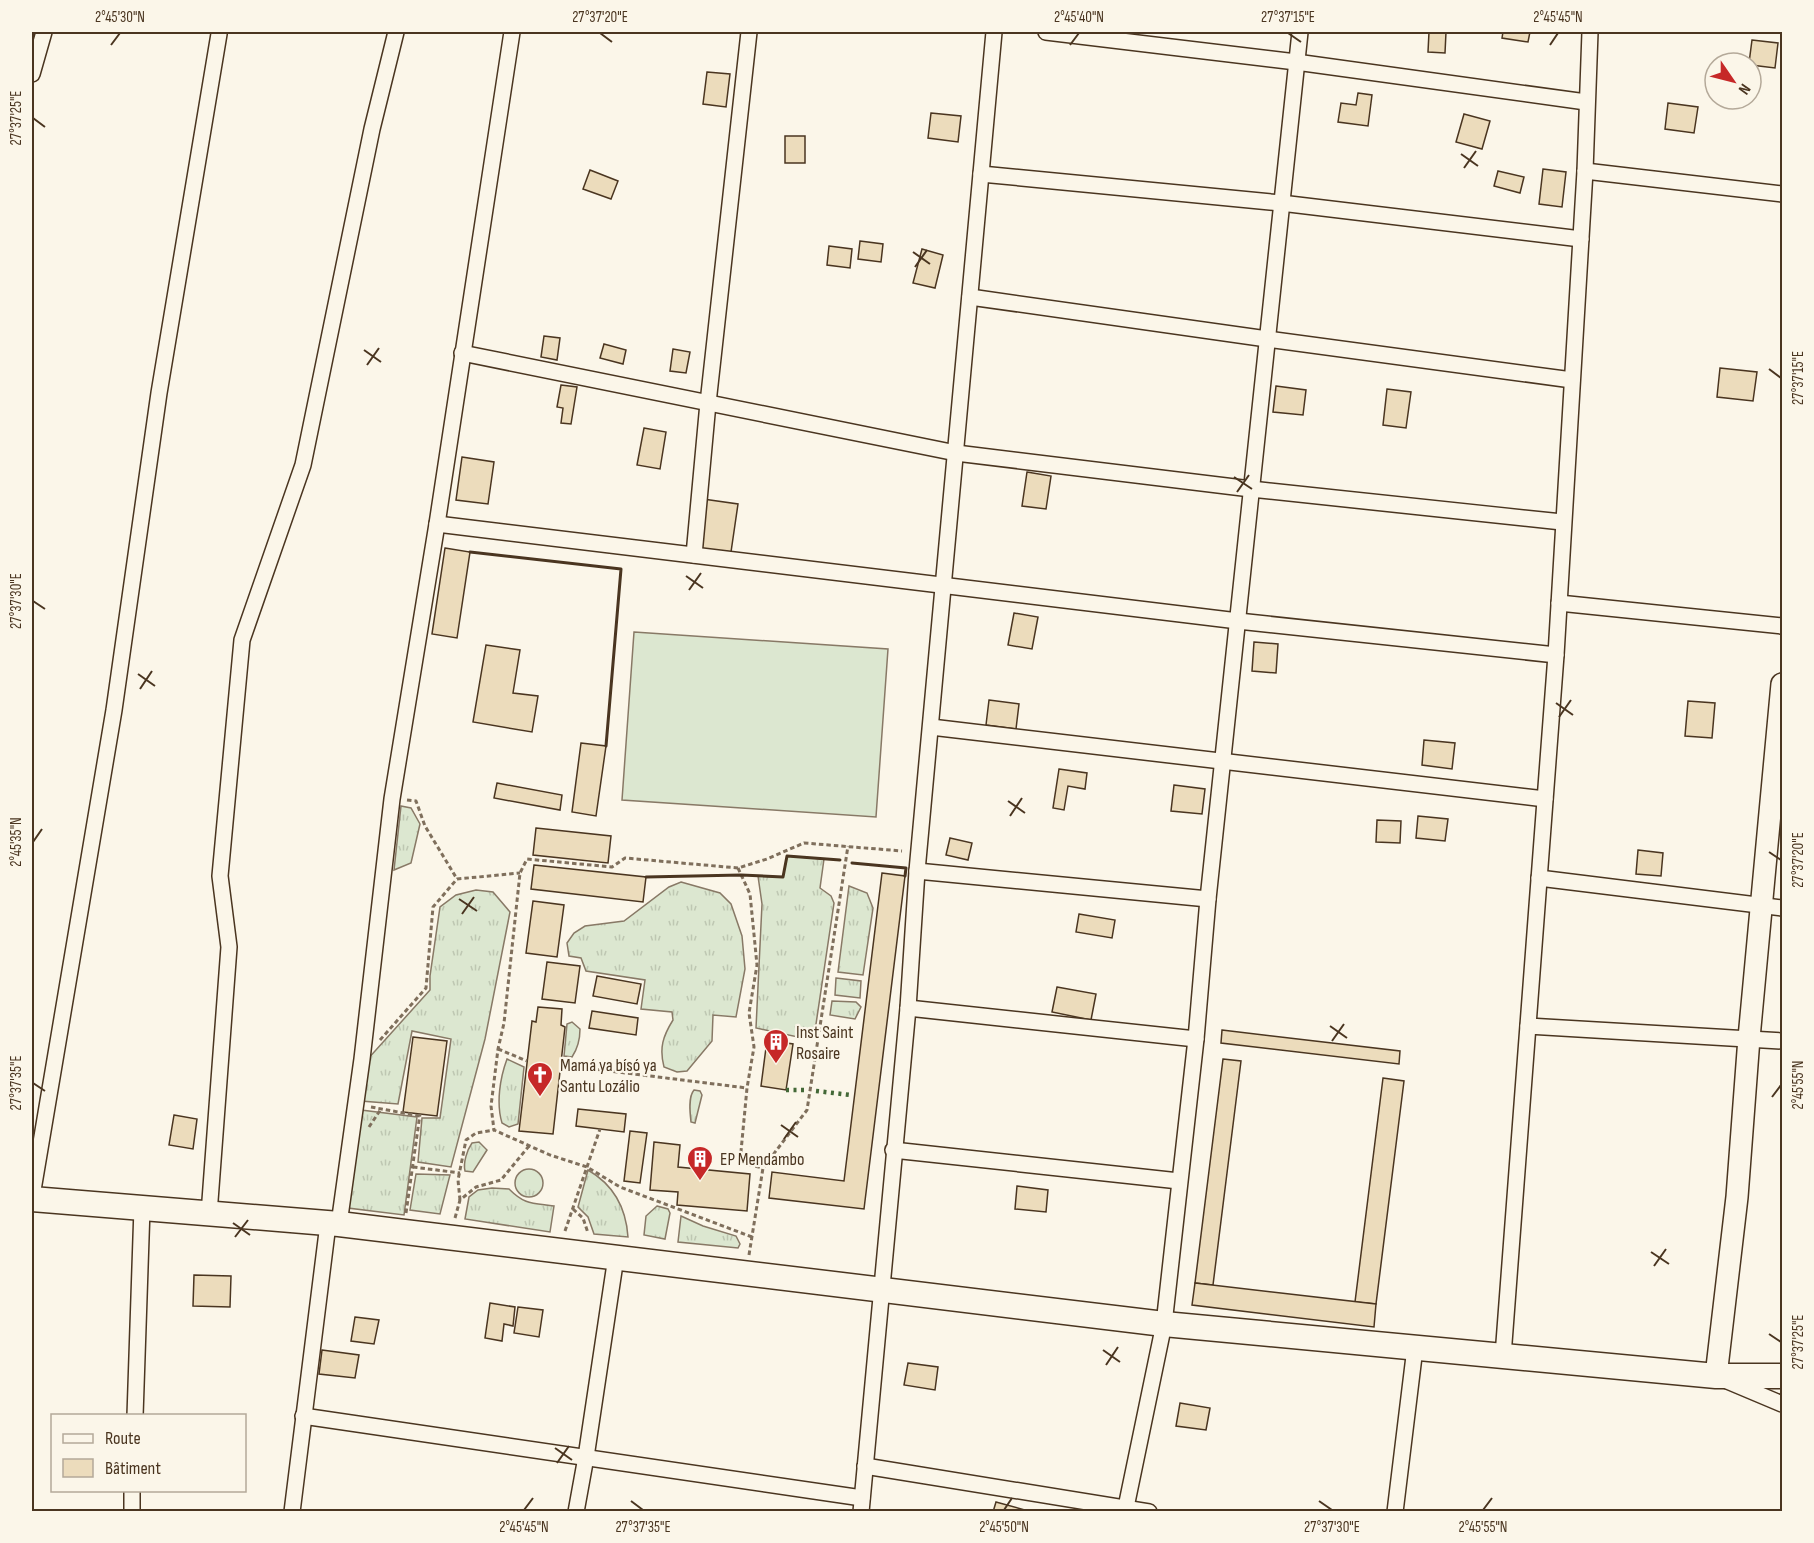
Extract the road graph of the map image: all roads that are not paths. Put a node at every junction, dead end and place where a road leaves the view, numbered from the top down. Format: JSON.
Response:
{"nodes":[{"id":1,"x":44,"y":32,"type":"edge"},
{"id":2,"x":396,"y":32,"type":"edge"},
{"id":3,"x":512,"y":32,"type":"edge"},
{"id":4,"x":749,"y":32,"type":"edge"},
{"id":5,"x":994,"y":32,"type":"edge"},
{"id":6,"x":1046,"y":32,"type":"edge"},
{"id":7,"x":1300,"y":32,"type":"edge"},
{"id":8,"x":1590,"y":32,"type":"edge"},
{"id":9,"x":219,"y":33,"type":"dead end"},
{"id":10,"x":1296,"y":62,"type":"junction"},
{"id":11,"x":32,"y":74,"type":"edge"},
{"id":12,"x":1586,"y":102,"type":"junction"},
{"id":13,"x":1585,"y":171,"type":"junction"},
{"id":14,"x":981,"y":174,"type":"junction"},
{"id":15,"x":1782,"y":194,"type":"edge"},
{"id":16,"x":1281,"y":203,"type":"junction"},
{"id":17,"x":1581,"y":239,"type":"junction"},
{"id":18,"x":970,"y":297,"type":"junction"},
{"id":19,"x":1267,"y":339,"type":"junction"},
{"id":20,"x":462,"y":353,"type":"junction"},
{"id":21,"x":1572,"y":380,"type":"junction"},
{"id":22,"x":708,"y":403,"type":"junction"},
{"id":23,"x":956,"y":453,"type":"junction"},
{"id":24,"x":1251,"y":489,"type":"junction"},
{"id":25,"x":1562,"y":522,"type":"junction"},
{"id":26,"x":437,"y":524,"type":"junction"},
{"id":27,"x":694,"y":555,"type":"junction"},
{"id":28,"x":944,"y":585,"type":"junction"},
{"id":29,"x":1559,"y":603,"type":"junction"},
{"id":30,"x":1238,"y":621,"type":"junction"},
{"id":31,"x":1782,"y":626,"type":"edge"},
{"id":32,"x":1556,"y":655,"type":"junction"},
{"id":33,"x":1782,"y":684,"type":"edge"},
{"id":34,"x":931,"y":728,"type":"junction"},
{"id":35,"x":1223,"y":761,"type":"junction"},
{"id":36,"x":1779,"y":764,"type":"edge"},
{"id":37,"x":1545,"y":800,"type":"junction"},
{"id":38,"x":917,"y":871,"type":"junction"},
{"id":39,"x":1539,"y":878,"type":"junction"},
{"id":40,"x":1208,"y":899,"type":"junction"},
{"id":41,"x":1761,"y":906,"type":"junction"},
{"id":42,"x":1782,"y":908,"type":"edge"},
{"id":43,"x":908,"y":1008,"type":"junction"},
{"id":44,"x":1528,"y":1026,"type":"junction"},
{"id":45,"x":1749,"y":1038,"type":"junction"},
{"id":46,"x":1196,"y":1039,"type":"junction"},
{"id":47,"x":1782,"y":1041,"type":"edge"},
{"id":48,"x":893,"y":1150,"type":"junction"},
{"id":49,"x":1179,"y":1181,"type":"junction"},
{"id":50,"x":32,"y":1198,"type":"edge"},
{"id":51,"x":142,"y":1208,"type":"junction"},
{"id":52,"x":208,"y":1214,"type":"junction"},
{"id":53,"x":334,"y":1224,"type":"junction"},
{"id":54,"x":616,"y":1257,"type":"junction"},
{"id":55,"x":881,"y":1291,"type":"junction"},
{"id":56,"x":1164,"y":1324,"type":"junction"},
{"id":57,"x":1415,"y":1348,"type":"junction"},
{"id":58,"x":1503,"y":1356,"type":"junction"},
{"id":59,"x":1716,"y":1376,"type":"junction"},
{"id":60,"x":1782,"y":1376,"type":"edge"},
{"id":61,"x":1782,"y":1404,"type":"edge"},
{"id":62,"x":135,"y":1414,"type":"edge"},
{"id":63,"x":303,"y":1416,"type":"junction"},
{"id":64,"x":586,"y":1457,"type":"junction"},
{"id":65,"x":865,"y":1466,"type":"junction"},
{"id":66,"x":132,"y":1492,"type":"edge"},
{"id":67,"x":862,"y":1505,"type":"edge"},
{"id":68,"x":1125,"y":1510,"type":"edge"},
{"id":69,"x":132,"y":1512,"type":"edge"},
{"id":70,"x":292,"y":1512,"type":"edge"},
{"id":71,"x":576,"y":1512,"type":"edge"},
{"id":72,"x":1149,"y":1512,"type":"edge"},
{"id":73,"x":1395,"y":1512,"type":"edge"}],
"edges":[{"from":1,"to":11,"type":"street"},
{"from":2,"to":52,"type":"street"},
{"from":3,"to":20,"type":"street"},
{"from":4,"to":22,"type":"street"},
{"from":5,"to":14,"type":"street"},
{"from":6,"to":10,"type":"street"},
{"from":7,"to":10,"type":"street"},
{"from":8,"to":12,"type":"street"},
{"from":9,"to":50,"type":"street"},
{"from":10,"to":12,"type":"street"},
{"from":10,"to":16,"type":"street"},
{"from":12,"to":13,"type":"street"},
{"from":13,"to":15,"type":"street"},
{"from":13,"to":17,"type":"street"},
{"from":14,"to":16,"type":"street"},
{"from":14,"to":18,"type":"street"},
{"from":16,"to":17,"type":"street"},
{"from":16,"to":19,"type":"street"},
{"from":17,"to":21,"type":"street"},
{"from":18,"to":19,"type":"street"},
{"from":18,"to":23,"type":"street"},
{"from":19,"to":21,"type":"street"},
{"from":19,"to":24,"type":"street"},
{"from":20,"to":22,"type":"street"},
{"from":20,"to":26,"type":"street"},
{"from":21,"to":25,"type":"street"},
{"from":22,"to":23,"type":"street"},
{"from":22,"to":27,"type":"street"},
{"from":23,"to":24,"type":"street"},
{"from":23,"to":28,"type":"street"},
{"from":24,"to":25,"type":"street"},
{"from":24,"to":30,"type":"street"},
{"from":25,"to":29,"type":"street"},
{"from":26,"to":27,"type":"street"},
{"from":26,"to":53,"type":"street"},
{"from":27,"to":28,"type":"street"},
{"from":28,"to":30,"type":"street"},
{"from":28,"to":34,"type":"street"},
{"from":29,"to":31,"type":"street"},
{"from":29,"to":32,"type":"street"},
{"from":30,"to":32,"type":"street"},
{"from":30,"to":35,"type":"street"},
{"from":32,"to":37,"type":"street"},
{"from":33,"to":36,"type":"street"},
{"from":34,"to":35,"type":"street"},
{"from":34,"to":38,"type":"street"},
{"from":35,"to":37,"type":"street"},
{"from":35,"to":40,"type":"street"},
{"from":36,"to":41,"type":"street"},
{"from":37,"to":39,"type":"street"},
{"from":38,"to":40,"type":"street"},
{"from":38,"to":43,"type":"street"},
{"from":39,"to":41,"type":"street"},
{"from":39,"to":44,"type":"street"},
{"from":40,"to":46,"type":"street"},
{"from":41,"to":42,"type":"street"},
{"from":41,"to":45,"type":"street"},
{"from":43,"to":46,"type":"street"},
{"from":43,"to":48,"type":"street"},
{"from":44,"to":45,"type":"street"},
{"from":44,"to":58,"type":"street"},
{"from":45,"to":47,"type":"street"},
{"from":45,"to":59,"type":"street"},
{"from":46,"to":49,"type":"street"},
{"from":48,"to":49,"type":"street"},
{"from":48,"to":55,"type":"street"},
{"from":49,"to":56,"type":"street"},
{"from":50,"to":51,"type":"main road"},
{"from":51,"to":52,"type":"main road"},
{"from":51,"to":62,"type":"street"},
{"from":52,"to":53,"type":"main road"},
{"from":53,"to":54,"type":"main road"},
{"from":53,"to":63,"type":"street"},
{"from":54,"to":55,"type":"main road"},
{"from":54,"to":64,"type":"street"},
{"from":55,"to":56,"type":"main road"},
{"from":55,"to":65,"type":"street"},
{"from":56,"to":57,"type":"main road"},
{"from":56,"to":68,"type":"street"},
{"from":57,"to":58,"type":"main road"},
{"from":57,"to":73,"type":"street"},
{"from":58,"to":59,"type":"main road"},
{"from":59,"to":60,"type":"main road"},
{"from":59,"to":61,"type":"street"},
{"from":63,"to":64,"type":"street"},
{"from":63,"to":70,"type":"street"},
{"from":64,"to":67,"type":"street"},
{"from":64,"to":71,"type":"street"},
{"from":65,"to":67,"type":"street"},
{"from":65,"to":68,"type":"street"},
{"from":66,"to":69,"type":"street"},
{"from":68,"to":72,"type":"street"}]}
